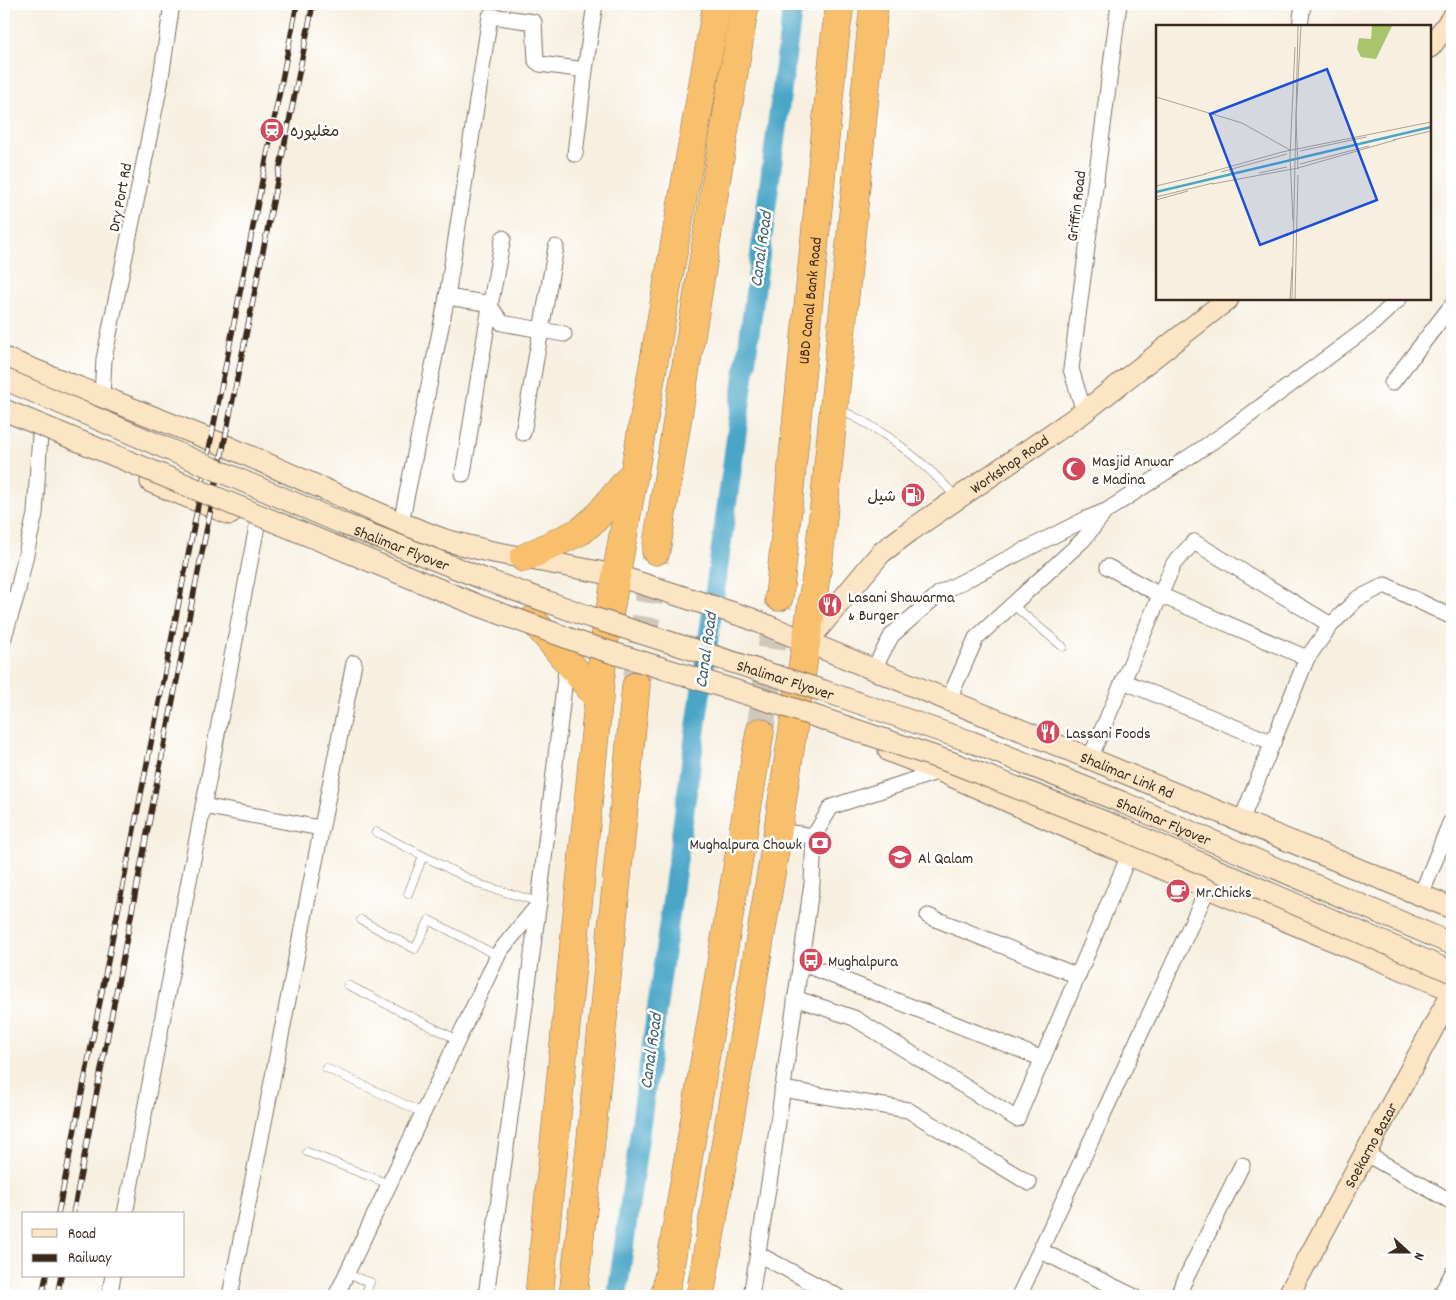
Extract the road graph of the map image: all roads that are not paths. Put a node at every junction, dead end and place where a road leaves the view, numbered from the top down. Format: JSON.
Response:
{"nodes":[{"id":1,"x":172,"y":4,"type":"edge"},
{"id":2,"x":594,"y":4,"type":"edge"},
{"id":3,"x":717,"y":4,"type":"edge"},
{"id":4,"x":745,"y":4,"type":"edge"},
{"id":5,"x":840,"y":4,"type":"edge"},
{"id":6,"x":874,"y":4,"type":"edge"},
{"id":7,"x":1119,"y":4,"type":"edge"},
{"id":8,"x":1302,"y":4,"type":"edge"},
{"id":9,"x":490,"y":10,"type":"edge"},
{"id":10,"x":1452,"y":18,"type":"edge"},
{"id":11,"x":1300,"y":25,"type":"edge"},
{"id":12,"x":1431,"y":46,"type":"edge"},
{"id":13,"x":585,"y":70,"type":"junction"},
{"id":14,"x":575,"y":154,"type":"dead end"},
{"id":15,"x":503,"y":238,"type":"dead end"},
{"id":16,"x":556,"y":247,"type":"dead end"},
{"id":17,"x":447,"y":297,"type":"junction"},
{"id":18,"x":1227,"y":300,"type":"edge"},
{"id":19,"x":1398,"y":300,"type":"edge"},
{"id":20,"x":1452,"y":305,"type":"edge"},
{"id":21,"x":490,"y":306,"type":"junction"},
{"id":22,"x":541,"y":330,"type":"junction"},
{"id":23,"x":564,"y":334,"type":"dead end"},
{"id":24,"x":4,"y":358,"type":"edge"},
{"id":25,"x":4,"y":379,"type":"edge"},
{"id":26,"x":1392,"y":383,"type":"dead end"},
{"id":27,"x":102,"y":397,"type":"junction"},
{"id":28,"x":834,"y":407,"type":"junction"},
{"id":29,"x":4,"y":410,"type":"edge"},
{"id":30,"x":1084,"y":412,"type":"junction"},
{"id":31,"x":4,"y":418,"type":"edge"},
{"id":32,"x":523,"y":433,"type":"dead end"},
{"id":33,"x":40,"y":434,"type":"junction"},
{"id":34,"x":236,"y":450,"type":"junction"},
{"id":35,"x":634,"y":473,"type":"junction"},
{"id":36,"x":463,"y":474,"type":"dead end"},
{"id":37,"x":958,"y":498,"type":"junction"},
{"id":38,"x":218,"y":509,"type":"junction"},
{"id":39,"x":1106,"y":511,"type":"junction"},
{"id":40,"x":401,"y":523,"type":"junction"},
{"id":41,"x":257,"y":526,"type":"junction"},
{"id":42,"x":656,"y":551,"type":"tunnel mouth"},
{"id":43,"x":524,"y":558,"type":"junction"},
{"id":44,"x":1108,"y":567,"type":"dead end"},
{"id":45,"x":615,"y":575,"type":"junction"},
{"id":46,"x":1160,"y":595,"type":"junction"},
{"id":47,"x":779,"y":598,"type":"tunnel mouth"},
{"id":48,"x":1013,"y":605,"type":"junction"},
{"id":49,"x":1452,"y":617,"type":"edge"},
{"id":50,"x":533,"y":620,"type":"junction"},
{"id":51,"x":1331,"y":625,"type":"junction"},
{"id":52,"x":4,"y":637,"type":"edge"},
{"id":53,"x":806,"y":642,"type":"junction"},
{"id":54,"x":604,"y":644,"type":"junction"},
{"id":55,"x":1063,"y":647,"type":"dead end"},
{"id":56,"x":1307,"y":658,"type":"junction"},
{"id":57,"x":567,"y":661,"type":"junction"},
{"id":58,"x":354,"y":663,"type":"dead end"},
{"id":59,"x":873,"y":670,"type":"junction"},
{"id":60,"x":1123,"y":681,"type":"junction"},
{"id":61,"x":636,"y":686,"type":"tunnel mouth"},
{"id":62,"x":599,"y":699,"type":"junction"},
{"id":63,"x":949,"y":700,"type":"junction"},
{"id":64,"x":796,"y":714,"type":"junction"},
{"id":65,"x":760,"y":732,"type":"tunnel mouth"},
{"id":66,"x":1273,"y":743,"type":"junction"},
{"id":67,"x":1090,"y":758,"type":"junction"},
{"id":68,"x":940,"y":771,"type":"junction"},
{"id":69,"x":203,"y":806,"type":"junction"},
{"id":70,"x":1241,"y":821,"type":"junction"},
{"id":71,"x":1452,"y":822,"type":"edge"},
{"id":72,"x":320,"y":828,"type":"junction"},
{"id":73,"x":778,"y":831,"type":"junction"},
{"id":74,"x":376,"y":832,"type":"dead end"},
{"id":75,"x":814,"y":836,"type":"junction"},
{"id":76,"x":1129,"y":855,"type":"junction"},
{"id":77,"x":423,"y":856,"type":"junction"},
{"id":78,"x":1208,"y":888,"type":"junction"},
{"id":79,"x":408,"y":894,"type":"dead end"},
{"id":80,"x":1421,"y":895,"type":"junction"},
{"id":81,"x":540,"y":902,"type":"junction"},
{"id":82,"x":1452,"y":908,"type":"edge"},
{"id":83,"x":928,"y":916,"type":"dead end"},
{"id":84,"x":361,"y":920,"type":"dead end"},
{"id":85,"x":1452,"y":944,"type":"edge"},
{"id":86,"x":498,"y":956,"type":"junction"},
{"id":87,"x":800,"y":963,"type":"junction"},
{"id":88,"x":1452,"y":972,"type":"edge"},
{"id":89,"x":1078,"y":976,"type":"junction"},
{"id":90,"x":348,"y":985,"type":"dead end"},
{"id":91,"x":1452,"y":991,"type":"edge"},
{"id":92,"x":796,"y":998,"type":"junction"},
{"id":93,"x":458,"y":1040,"type":"junction"},
{"id":94,"x":1043,"y":1059,"type":"junction"},
{"id":95,"x":326,"y":1068,"type":"dead end"},
{"id":96,"x":782,"y":1089,"type":"junction"},
{"id":97,"x":423,"y":1113,"type":"junction"},
{"id":98,"x":307,"y":1152,"type":"dead end"},
{"id":99,"x":1366,"y":1154,"type":"junction"},
{"id":100,"x":1242,"y":1165,"type":"dead end"},
{"id":101,"x":389,"y":1184,"type":"junction"},
{"id":102,"x":1030,"y":1184,"type":"dead end"},
{"id":103,"x":1452,"y":1202,"type":"edge"},
{"id":104,"x":125,"y":1212,"type":"edge"},
{"id":105,"x":1041,"y":1251,"type":"junction"},
{"id":106,"x":758,"y":1254,"type":"junction"},
{"id":107,"x":346,"y":1274,"type":"junction"},
{"id":108,"x":1452,"y":1274,"type":"edge"},
{"id":109,"x":113,"y":1278,"type":"edge"},
{"id":110,"x":109,"y":1296,"type":"edge"},
{"id":111,"x":230,"y":1296,"type":"edge"},
{"id":112,"x":336,"y":1296,"type":"edge"},
{"id":113,"x":364,"y":1296,"type":"edge"},
{"id":114,"x":486,"y":1296,"type":"edge"},
{"id":115,"x":539,"y":1296,"type":"edge"},
{"id":116,"x":573,"y":1296,"type":"edge"},
{"id":117,"x":665,"y":1296,"type":"edge"},
{"id":118,"x":700,"y":1296,"type":"edge"},
{"id":119,"x":751,"y":1296,"type":"edge"},
{"id":120,"x":837,"y":1296,"type":"edge"},
{"id":121,"x":1019,"y":1296,"type":"edge"},
{"id":122,"x":1133,"y":1296,"type":"edge"},
{"id":123,"x":1177,"y":1296,"type":"edge"},
{"id":124,"x":1288,"y":1296,"type":"edge"},
{"id":125,"x":1440,"y":1296,"type":"edge"}],
"edges":[{"from":1,"to":27,"type":"street","name":"Dry Port Rd"},
{"from":2,"to":13,"type":"street"},
{"from":3,"to":35,"type":"highway"},
{"from":4,"to":42,"type":"highway"},
{"from":5,"to":47,"type":"highway","name":"UBD Canal Bank Road"},
{"from":6,"to":28,"type":"highway"},
{"from":7,"to":30,"type":"street","name":"Griffin Road"},
{"from":8,"to":11,"type":"street"},
{"from":9,"to":13,"type":"street"},
{"from":9,"to":17,"type":"street"},
{"from":10,"to":12,"type":"main road"},
{"from":13,"to":14,"type":"street"},
{"from":15,"to":21,"type":"street"},
{"from":16,"to":22,"type":"street"},
{"from":17,"to":21,"type":"street"},
{"from":17,"to":40,"type":"street"},
{"from":18,"to":30,"type":"main road","name":"Workshop Road"},
{"from":19,"to":39,"type":"street"},
{"from":20,"to":26,"type":"street"},
{"from":21,"to":22,"type":"street"},
{"from":21,"to":36,"type":"street"},
{"from":22,"to":23,"type":"street"},
{"from":22,"to":32,"type":"street"},
{"from":24,"to":27,"type":"main road","name":"Shalimar Link Rd"},
{"from":25,"to":85,"type":"main road","name":"Shalimar Flyover","bridge":true},
{"from":27,"to":34,"type":"main road","name":"Shalimar Link Rd"},
{"from":28,"to":37,"type":"lane"},
{"from":28,"to":53,"type":"highway"},
{"from":29,"to":88,"type":"main road","name":"Shalimar Flyover","bridge":true},
{"from":30,"to":37,"type":"main road","name":"Workshop Road"},
{"from":31,"to":33,"type":"main road"},
{"from":33,"to":38,"type":"main road"},
{"from":33,"to":52,"type":"street"},
{"from":34,"to":38,"type":"main road"},
{"from":34,"to":40,"type":"main road","name":"Shalimar Link Rd"},
{"from":35,"to":43,"type":"highway"},
{"from":35,"to":45,"type":"highway"},
{"from":37,"to":53,"type":"main road","name":"Workshop Road"},
{"from":38,"to":41,"type":"main road"},
{"from":39,"to":48,"type":"street"},
{"from":39,"to":59,"type":"street"},
{"from":40,"to":43,"type":"main road","name":"Shalimar Link Rd"},
{"from":41,"to":50,"type":"main road"},
{"from":41,"to":69,"type":"street"},
{"from":43,"to":45,"type":"main road","name":"Shalimar Link Rd"},
{"from":44,"to":46,"type":"street"},
{"from":45,"to":53,"type":"main road","name":"Shalimar Link Rd"},
{"from":45,"to":54,"type":"highway"},
{"from":46,"to":51,"type":"street"},
{"from":46,"to":56,"type":"street"},
{"from":46,"to":60,"type":"street"},
{"from":48,"to":55,"type":"lane"},
{"from":48,"to":63,"type":"street"},
{"from":49,"to":51,"type":"street"},
{"from":50,"to":54,"type":"main road"},
{"from":50,"to":57,"type":"highway"},
{"from":51,"to":56,"type":"street"},
{"from":53,"to":59,"type":"main road","name":"Shalimar Link Rd"},
{"from":53,"to":64,"type":"highway"},
{"from":54,"to":62,"type":"highway"},
{"from":54,"to":64,"type":"main road","bridge":true},
{"from":56,"to":66,"type":"street"},
{"from":57,"to":62,"type":"highway"},
{"from":57,"to":81,"type":"street"},
{"from":58,"to":72,"type":"street"},
{"from":59,"to":63,"type":"main road","name":"Shalimar Link Rd"},
{"from":60,"to":66,"type":"street"},
{"from":60,"to":67,"type":"street"},
{"from":61,"to":116,"type":"highway"},
{"from":62,"to":115,"type":"highway"},
{"from":63,"to":67,"type":"main road","name":"Shalimar Link Rd"},
{"from":64,"to":68,"type":"main road"},
{"from":64,"to":73,"type":"highway"},
{"from":65,"to":117,"type":"highway"},
{"from":66,"to":70,"type":"street"},
{"from":67,"to":70,"type":"main road","name":"Shalimar Link Rd"},
{"from":68,"to":75,"type":"street"},
{"from":68,"to":76,"type":"main road"},
{"from":69,"to":72,"type":"street"},
{"from":69,"to":104,"type":"street"},
{"from":70,"to":80,"type":"main road","name":"Shalimar Link Rd"},
{"from":71,"to":80,"type":"street"},
{"from":72,"to":111,"type":"street"},
{"from":73,"to":75,"type":"street"},
{"from":73,"to":118,"type":"highway"},
{"from":74,"to":77,"type":"lane"},
{"from":75,"to":87,"type":"street"},
{"from":76,"to":78,"type":"main road"},
{"from":76,"to":89,"type":"street"},
{"from":77,"to":79,"type":"lane"},
{"from":77,"to":81,"type":"lane"},
{"from":78,"to":91,"type":"main road"},
{"from":78,"to":105,"type":"street"},
{"from":80,"to":82,"type":"main road","name":"Shalimar Link Rd"},
{"from":81,"to":86,"type":"street"},
{"from":81,"to":114,"type":"street"},
{"from":83,"to":89,"type":"street"},
{"from":84,"to":86,"type":"lane"},
{"from":86,"to":93,"type":"street"},
{"from":87,"to":92,"type":"street"},
{"from":87,"to":94,"type":"street"},
{"from":89,"to":94,"type":"street"},
{"from":90,"to":93,"type":"lane"},
{"from":91,"to":99,"type":"main road","name":"Soekarno Bazar"},
{"from":92,"to":94,"type":"street"},
{"from":92,"to":96,"type":"street"},
{"from":93,"to":97,"type":"street"},
{"from":95,"to":97,"type":"lane"},
{"from":96,"to":102,"type":"street"},
{"from":96,"to":106,"type":"street"},
{"from":97,"to":101,"type":"street"},
{"from":98,"to":101,"type":"lane"},
{"from":99,"to":103,"type":"street"},
{"from":99,"to":124,"type":"main road","name":"Soekarno Bazar"},
{"from":100,"to":123,"type":"street"},
{"from":101,"to":107,"type":"street"},
{"from":105,"to":121,"type":"street"},
{"from":105,"to":122,"type":"street"},
{"from":106,"to":119,"type":"street"},
{"from":106,"to":120,"type":"street"},
{"from":107,"to":112,"type":"street"},
{"from":107,"to":113,"type":"lane"},
{"from":108,"to":125,"type":"street"},
{"from":109,"to":110,"type":"street"}]}
